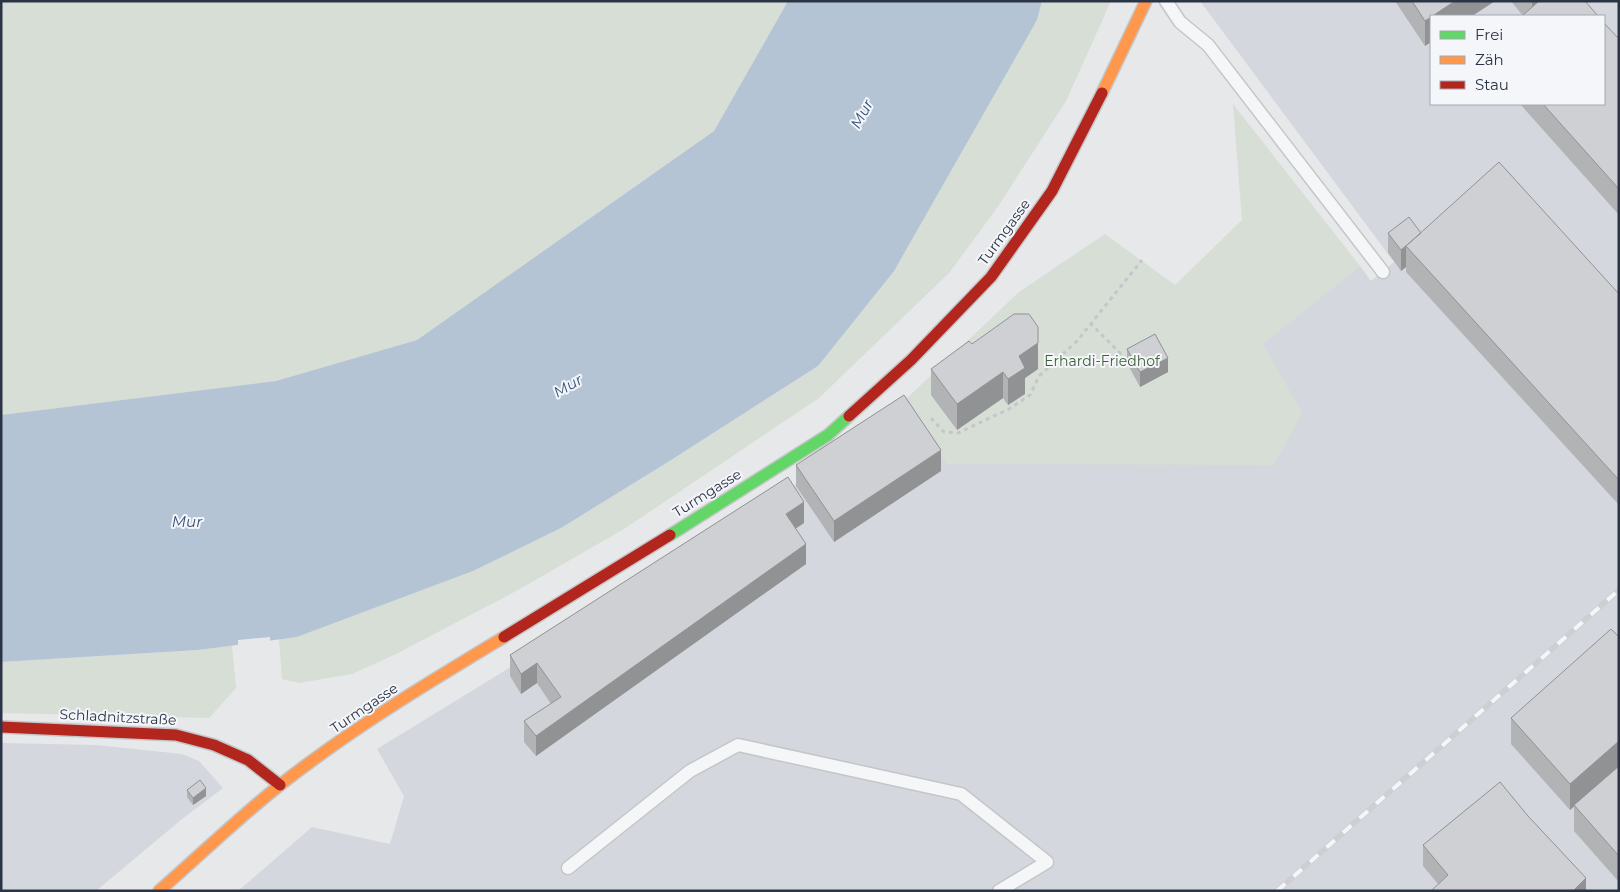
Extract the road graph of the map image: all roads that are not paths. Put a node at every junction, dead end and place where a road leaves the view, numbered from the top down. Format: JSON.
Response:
{"nodes":[{"id":1,"x":1146,"y":1,"type":"edge"},
{"id":2,"x":1166,"y":1,"type":"edge"},
{"id":3,"x":1383,"y":272,"type":"dead end"},
{"id":4,"x":1,"y":727,"type":"edge"},
{"id":5,"x":280,"y":785,"type":"junction"},
{"id":6,"x":568,"y":868,"type":"dead end"},
{"id":7,"x":159,"y":891,"type":"edge"},
{"id":8,"x":999,"y":891,"type":"edge"}],
"edges":[{"from":1,"to":5,"type":"main road","name":"Turmgasse"},
{"from":2,"to":3,"type":"lane"},
{"from":4,"to":5,"type":"main road","name":"Schladnitzstraße"},
{"from":5,"to":7,"type":"main road","name":"Turmgasse"},
{"from":6,"to":8,"type":"lane"}]}
